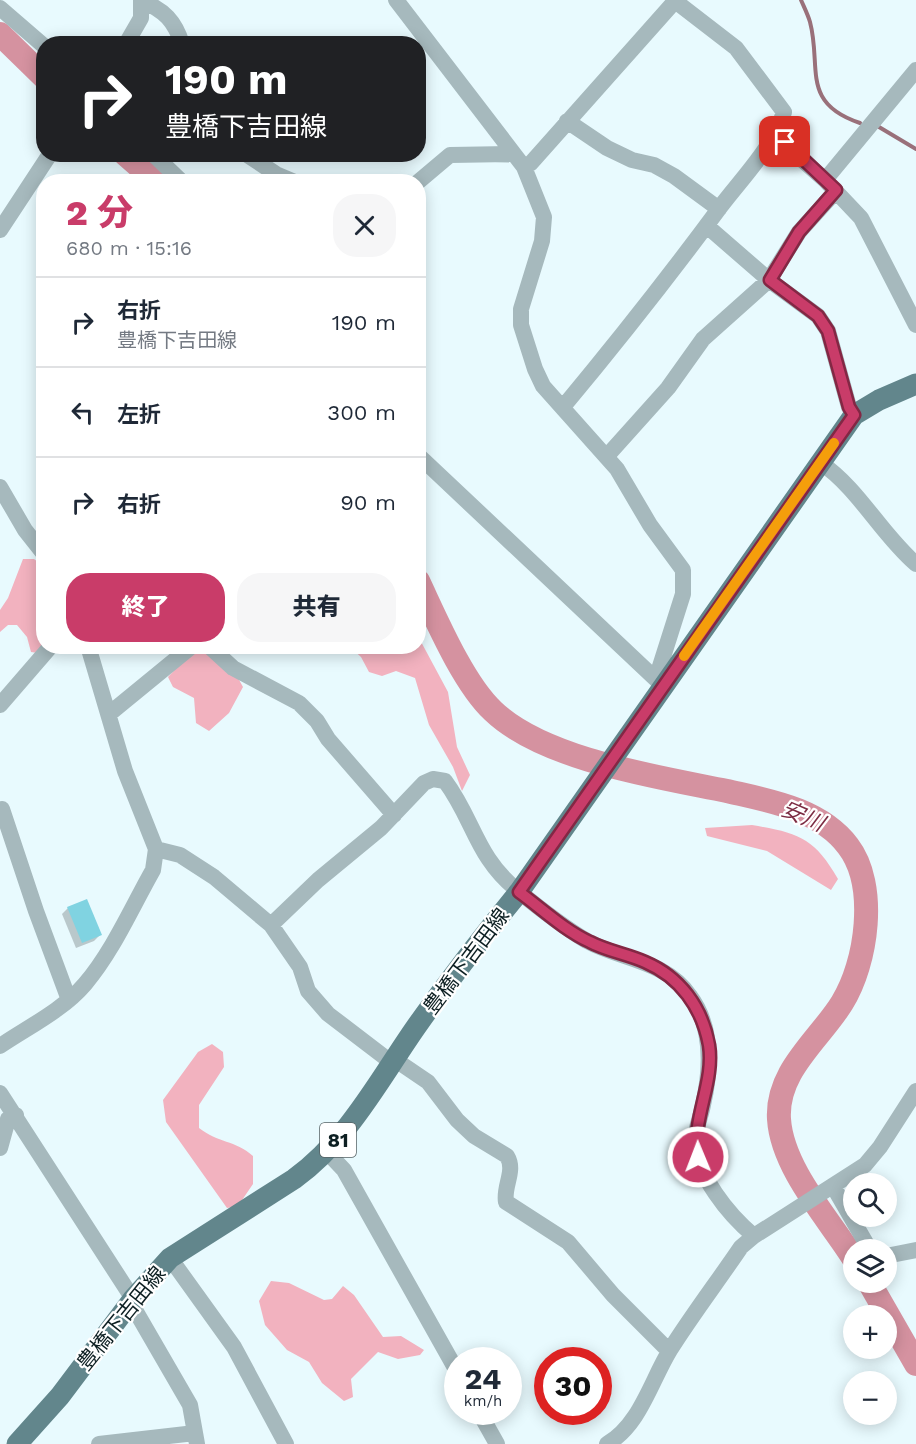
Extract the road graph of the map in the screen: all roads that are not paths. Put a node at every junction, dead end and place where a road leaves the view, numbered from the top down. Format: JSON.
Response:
{"nodes":[{"id":1,"x":396,"y":0,"type":"edge"},
{"id":2,"x":141,"y":1,"type":"edge"},
{"id":3,"x":676,"y":1,"type":"edge"},
{"id":4,"x":0,"y":8,"type":"edge"},
{"id":5,"x":131,"y":36,"type":"edge"},
{"id":6,"x":179,"y":36,"type":"edge"},
{"id":7,"x":424,"y":36,"type":"edge"},
{"id":8,"x":36,"y":39,"type":"edge"},
{"id":9,"x":426,"y":39,"type":"edge"},
{"id":10,"x":916,"y":70,"type":"edge"},
{"id":11,"x":567,"y":121,"type":"junction"},
{"id":12,"x":774,"y":135,"type":"junction"},
{"id":13,"x":519,"y":161,"type":"junction"},
{"id":14,"x":161,"y":162,"type":"edge"},
{"id":15,"x":258,"y":162,"type":"edge"},
{"id":16,"x":174,"y":174,"type":"edge"},
{"id":17,"x":276,"y":174,"type":"edge"},
{"id":18,"x":36,"y":175,"type":"edge"},
{"id":19,"x":426,"y":175,"type":"edge"},
{"id":20,"x":830,"y":185,"type":"junction"},
{"id":21,"x":719,"y":210,"type":"junction"},
{"id":22,"x":708,"y":227,"type":"junction"},
{"id":23,"x":0,"y":230,"type":"edge"},
{"id":24,"x":770,"y":280,"type":"junction"},
{"id":25,"x":916,"y":325,"type":"edge"},
{"id":26,"x":916,"y":384,"type":"edge"},
{"id":27,"x":563,"y":407,"type":"junction"},
{"id":28,"x":854,"y":415,"type":"junction"},
{"id":29,"x":607,"y":456,"type":"junction"},
{"id":30,"x":426,"y":462,"type":"edge"},
{"id":31,"x":821,"y":463,"type":"junction"},
{"id":32,"x":0,"y":487,"type":"edge"},
{"id":33,"x":36,"y":544,"type":"edge"},
{"id":34,"x":916,"y":564,"type":"edge"},
{"id":35,"x":44,"y":654,"type":"edge"},
{"id":36,"x":90,"y":654,"type":"edge"},
{"id":37,"x":182,"y":654,"type":"edge"},
{"id":38,"x":218,"y":654,"type":"edge"},
{"id":39,"x":659,"y":682,"type":"junction"},
{"id":40,"x":0,"y":705,"type":"edge"},
{"id":41,"x":109,"y":714,"type":"junction"},
{"id":42,"x":1,"y":808,"type":"edge"},
{"id":43,"x":394,"y":815,"type":"junction"},
{"id":44,"x":156,"y":849,"type":"junction"},
{"id":45,"x":519,"y":892,"type":"junction"},
{"id":46,"x":271,"y":925,"type":"junction"},
{"id":47,"x":69,"y":1000,"type":"junction"},
{"id":48,"x":0,"y":1046,"type":"edge"},
{"id":49,"x":393,"y":1061,"type":"junction"},
{"id":50,"x":916,"y":1091,"type":"edge"},
{"id":51,"x":0,"y":1093,"type":"edge"},
{"id":52,"x":16,"y":1115,"type":"junction"},
{"id":53,"x":0,"y":1148,"type":"edge"},
{"id":54,"x":327,"y":1152,"type":"junction"},
{"id":55,"x":829,"y":1189,"type":"junction"},
{"id":56,"x":754,"y":1236,"type":"junction"},
{"id":57,"x":863,"y":1239,"type":"edge"},
{"id":58,"x":916,"y":1250,"type":"edge"},
{"id":59,"x":897,"y":1254,"type":"edge"},
{"id":60,"x":170,"y":1258,"type":"junction"},
{"id":61,"x":133,"y":1299,"type":"junction"},
{"id":62,"x":444,"y":1348,"type":"edge"},
{"id":63,"x":669,"y":1351,"type":"junction"},
{"id":64,"x":486,"y":1425,"type":"edge"},
{"id":65,"x":196,"y":1439,"type":"edge"},
{"id":66,"x":618,"y":1441,"type":"edge"},
{"id":67,"x":17,"y":1444,"type":"edge"},
{"id":68,"x":99,"y":1444,"type":"edge"},
{"id":69,"x":286,"y":1444,"type":"edge"},
{"id":70,"x":497,"y":1444,"type":"edge"}],
"edges":[{"from":1,"to":7,"type":"street"},
{"from":2,"to":5,"type":"street"},
{"from":2,"to":6,"type":"street"},
{"from":3,"to":11,"type":"street"},
{"from":3,"to":12,"type":"street"},
{"from":4,"to":8,"type":"street"},
{"from":9,"to":13,"type":"street"},
{"from":10,"to":20,"type":"street"},
{"from":11,"to":13,"type":"street"},
{"from":11,"to":21,"type":"street"},
{"from":12,"to":20,"type":"street"},
{"from":12,"to":21,"type":"street"},
{"from":13,"to":19,"type":"street"},
{"from":13,"to":27,"type":"street"},
{"from":14,"to":16,"type":"street"},
{"from":15,"to":17,"type":"street"},
{"from":18,"to":23,"type":"street"},
{"from":20,"to":24,"type":"street"},
{"from":20,"to":25,"type":"street"},
{"from":21,"to":22,"type":"street"},
{"from":22,"to":24,"type":"street"},
{"from":22,"to":27,"type":"street"},
{"from":24,"to":28,"type":"street"},
{"from":24,"to":29,"type":"street"},
{"from":26,"to":28,"type":"main road","name":"豊橋下吉田線","number":"81"},
{"from":27,"to":29,"type":"street"},
{"from":28,"to":31,"type":"main road","name":"豊橋下吉田線","number":"81"},
{"from":29,"to":39,"type":"street"},
{"from":30,"to":39,"type":"street"},
{"from":31,"to":34,"type":"street"},
{"from":31,"to":39,"type":"main road","name":"豊橋下吉田線","number":"81"},
{"from":32,"to":33,"type":"street"},
{"from":35,"to":40,"type":"street"},
{"from":36,"to":41,"type":"street"},
{"from":37,"to":41,"type":"street"},
{"from":38,"to":43,"type":"street"},
{"from":39,"to":45,"type":"main road","name":"豊橋下吉田線","number":"81"},
{"from":41,"to":44,"type":"street"},
{"from":42,"to":47,"type":"street"},
{"from":43,"to":45,"type":"street"},
{"from":43,"to":46,"type":"street"},
{"from":44,"to":46,"type":"street"},
{"from":44,"to":47,"type":"street"},
{"from":45,"to":49,"type":"main road","name":"豊橋下吉田線","number":"81"},
{"from":45,"to":56,"type":"street"},
{"from":46,"to":49,"type":"street"},
{"from":47,"to":48,"type":"street"},
{"from":49,"to":54,"type":"main road","name":"豊橋下吉田線","number":"81"},
{"from":49,"to":63,"type":"street"},
{"from":50,"to":55,"type":"street"},
{"from":51,"to":52,"type":"street"},
{"from":52,"to":53,"type":"street"},
{"from":52,"to":61,"type":"street"},
{"from":54,"to":60,"type":"main road","name":"豊橋下吉田線","number":"81"},
{"from":54,"to":62,"type":"street"},
{"from":55,"to":56,"type":"street"},
{"from":55,"to":57,"type":"street"},
{"from":56,"to":63,"type":"street"},
{"from":58,"to":59,"type":"street"},
{"from":60,"to":61,"type":"main road","name":"豊橋下吉田線","number":"81"},
{"from":60,"to":69,"type":"street"},
{"from":61,"to":65,"type":"street"},
{"from":61,"to":67,"type":"main road","name":"豊橋下吉田線","number":"81"},
{"from":63,"to":66,"type":"street"},
{"from":64,"to":70,"type":"street"},
{"from":65,"to":68,"type":"street"}]}
